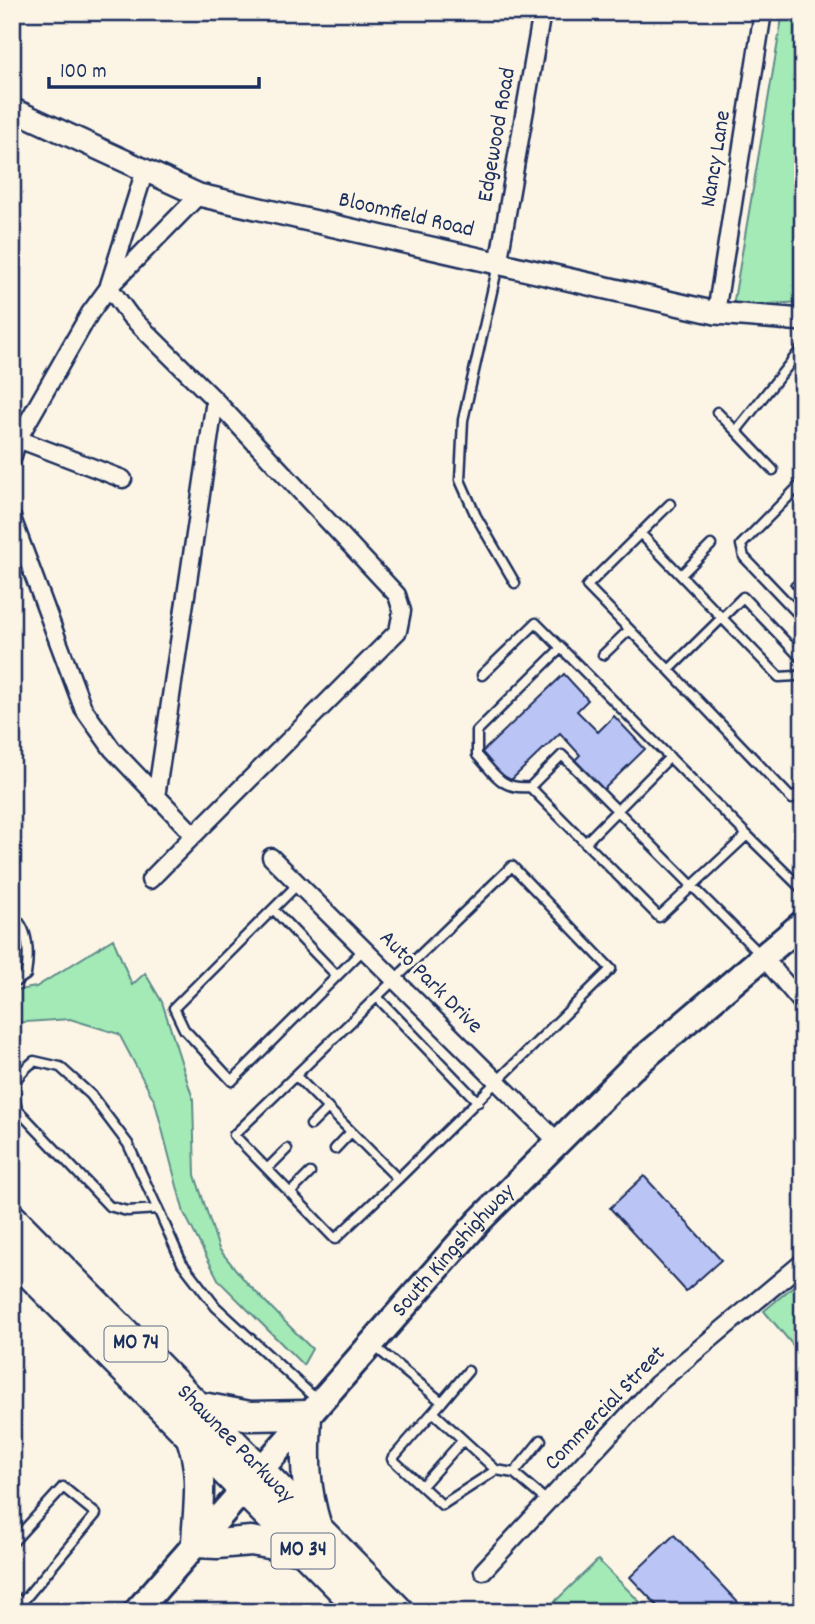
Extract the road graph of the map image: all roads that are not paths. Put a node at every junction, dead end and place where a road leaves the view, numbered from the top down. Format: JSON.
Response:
{"nodes":[{"id":1,"x":542,"y":12,"type":"edge"},
{"id":2,"x":763,"y":12,"type":"edge"},
{"id":3,"x":12,"y":109,"type":"edge"},
{"id":4,"x":145,"y":170,"type":"junction"},
{"id":5,"x":199,"y":195,"type":"junction"},
{"id":6,"x":498,"y":265,"type":"junction"},
{"id":7,"x":108,"y":287,"type":"junction"},
{"id":8,"x":716,"y":313,"type":"junction"},
{"id":9,"x":803,"y":320,"type":"edge"},
{"id":10,"x":803,"y":347,"type":"edge"},
{"id":11,"x":215,"y":400,"type":"junction"},
{"id":12,"x":717,"y":412,"type":"dead end"},
{"id":13,"x":736,"y":432,"type":"junction"},
{"id":14,"x":18,"y":439,"type":"junction"},
{"id":15,"x":12,"y":459,"type":"edge"},
{"id":16,"x":773,"y":470,"type":"dead end"},
{"id":17,"x":123,"y":480,"type":"dead end"},
{"id":18,"x":803,"y":482,"type":"edge"},
{"id":19,"x":670,"y":504,"type":"dead end"},
{"id":20,"x":12,"y":518,"type":"edge"},
{"id":21,"x":640,"y":533,"type":"junction"},
{"id":22,"x":711,"y":545,"type":"dead end"},
{"id":23,"x":681,"y":575,"type":"junction"},
{"id":24,"x":515,"y":583,"type":"dead end"},
{"id":25,"x":722,"y":617,"type":"junction"},
{"id":26,"x":803,"y":619,"type":"edge"},
{"id":27,"x":629,"y":630,"type":"junction"},
{"id":28,"x":561,"y":648,"type":"junction"},
{"id":29,"x":603,"y":655,"type":"dead end"},
{"id":30,"x":803,"y":660,"type":"edge"},
{"id":31,"x":668,"y":670,"type":"junction"},
{"id":32,"x":803,"y":674,"type":"edge"},
{"id":33,"x":482,"y":675,"type":"dead end"},
{"id":34,"x":670,"y":757,"type":"junction"},
{"id":35,"x":530,"y":787,"type":"junction"},
{"id":36,"x":803,"y":789,"type":"edge"},
{"id":37,"x":156,"y":797,"type":"junction"},
{"id":38,"x":617,"y":810,"type":"junction"},
{"id":39,"x":194,"y":835,"type":"junction"},
{"id":40,"x":747,"y":835,"type":"junction"},
{"id":41,"x":585,"y":843,"type":"junction"},
{"id":42,"x":271,"y":856,"type":"dead end"},
{"id":43,"x":150,"y":880,"type":"dead end"},
{"id":44,"x":298,"y":884,"type":"junction"},
{"id":45,"x":692,"y":886,"type":"junction"},
{"id":46,"x":803,"y":890,"type":"edge"},
{"id":47,"x":273,"y":909,"type":"junction"},
{"id":48,"x":12,"y":916,"type":"edge"},
{"id":49,"x":803,"y":923,"type":"edge"},
{"id":50,"x":363,"y":950,"type":"junction"},
{"id":51,"x":763,"y":957,"type":"junction"},
{"id":52,"x":337,"y":976,"type":"junction"},
{"id":53,"x":394,"y":980,"type":"junction"},
{"id":54,"x":12,"y":984,"type":"edge"},
{"id":55,"x":377,"y":997,"type":"junction"},
{"id":56,"x":803,"y":1004,"type":"edge"},
{"id":57,"x":296,"y":1076,"type":"junction"},
{"id":58,"x":498,"y":1082,"type":"junction"},
{"id":59,"x":478,"y":1102,"type":"junction"},
{"id":60,"x":328,"y":1108,"type":"junction"},
{"id":61,"x":311,"y":1125,"type":"dead end"},
{"id":62,"x":351,"y":1132,"type":"junction"},
{"id":63,"x":557,"y":1141,"type":"junction"},
{"id":64,"x":287,"y":1149,"type":"dead end"},
{"id":65,"x":335,"y":1149,"type":"dead end"},
{"id":66,"x":267,"y":1169,"type":"junction"},
{"id":67,"x":310,"y":1173,"type":"dead end"},
{"id":68,"x":398,"y":1180,"type":"junction"},
{"id":69,"x":290,"y":1193,"type":"junction"},
{"id":70,"x":158,"y":1209,"type":"junction"},
{"id":71,"x":12,"y":1218,"type":"edge"},
{"id":72,"x":12,"y":1256,"type":"edge"},
{"id":73,"x":803,"y":1262,"type":"edge"},
{"id":74,"x":371,"y":1343,"type":"junction"},
{"id":75,"x":468,"y":1371,"type":"dead end"},
{"id":76,"x":442,"y":1402,"type":"junction"},
{"id":77,"x":197,"y":1406,"type":"junction"},
{"id":78,"x":313,"y":1408,"type":"junction"},
{"id":79,"x":434,"y":1413,"type":"junction"},
{"id":80,"x":190,"y":1436,"type":"junction"},
{"id":81,"x":463,"y":1440,"type":"junction"},
{"id":82,"x":541,"y":1440,"type":"dead end"},
{"id":83,"x":496,"y":1470,"type":"junction"},
{"id":84,"x":514,"y":1474,"type":"junction"},
{"id":85,"x":251,"y":1480,"type":"junction"},
{"id":86,"x":422,"y":1486,"type":"junction"},
{"id":87,"x":548,"y":1502,"type":"junction"},
{"id":88,"x":310,"y":1540,"type":"junction"},
{"id":89,"x":12,"y":1543,"type":"edge"},
{"id":90,"x":196,"y":1544,"type":"junction"},
{"id":91,"x":483,"y":1572,"type":"dead end"},
{"id":92,"x":12,"y":1595,"type":"edge"},
{"id":93,"x":22,"y":1603,"type":"junction"},
{"id":94,"x":14,"y":1612,"type":"edge"},
{"id":95,"x":136,"y":1612,"type":"edge"},
{"id":96,"x":364,"y":1612,"type":"edge"},
{"id":97,"x":400,"y":1612,"type":"edge"}],
"edges":[{"from":1,"to":6,"type":"street","name":"Edgewood Road"},
{"from":2,"to":8,"type":"street","name":"Nancy Lane"},
{"from":3,"to":4,"type":"street","name":"Bloomfield Road"},
{"from":4,"to":5,"type":"street","name":"Bloomfield Road"},
{"from":4,"to":7,"type":"street"},
{"from":5,"to":6,"type":"street","name":"Bloomfield Road"},
{"from":5,"to":7,"type":"street"},
{"from":6,"to":8,"type":"street","name":"Bloomfield Road"},
{"from":6,"to":24,"type":"lane"},
{"from":7,"to":11,"type":"street"},
{"from":7,"to":14,"type":"street"},
{"from":8,"to":9,"type":"street","name":"Bloomfield Road"},
{"from":10,"to":13,"type":"lane"},
{"from":11,"to":37,"type":"street"},
{"from":11,"to":39,"type":"street"},
{"from":12,"to":13,"type":"lane"},
{"from":13,"to":16,"type":"lane"},
{"from":14,"to":15,"type":"street"},
{"from":14,"to":17,"type":"street"},
{"from":18,"to":26,"type":"lane"},
{"from":19,"to":21,"type":"lane"},
{"from":20,"to":37,"type":"street"},
{"from":21,"to":23,"type":"lane"},
{"from":21,"to":27,"type":"lane"},
{"from":22,"to":23,"type":"lane"},
{"from":23,"to":25,"type":"lane"},
{"from":25,"to":30,"type":"lane"},
{"from":25,"to":31,"type":"lane"},
{"from":25,"to":32,"type":"lane"},
{"from":27,"to":29,"type":"lane"},
{"from":27,"to":31,"type":"lane"},
{"from":28,"to":33,"type":"lane"},
{"from":28,"to":34,"type":"lane"},
{"from":28,"to":35,"type":"lane"},
{"from":31,"to":36,"type":"lane"},
{"from":34,"to":38,"type":"lane"},
{"from":34,"to":40,"type":"lane"},
{"from":35,"to":38,"type":"lane"},
{"from":35,"to":41,"type":"lane"},
{"from":37,"to":39,"type":"street"},
{"from":38,"to":41,"type":"lane"},
{"from":38,"to":45,"type":"lane"},
{"from":39,"to":43,"type":"street"},
{"from":40,"to":45,"type":"lane"},
{"from":40,"to":46,"type":"lane"},
{"from":41,"to":45,"type":"lane"},
{"from":42,"to":44,"type":"street","name":"Auto Park Drive"},
{"from":44,"to":47,"type":"lane"},
{"from":44,"to":50,"type":"street","name":"Auto Park Drive"},
{"from":45,"to":51,"type":"lane"},
{"from":47,"to":52,"type":"lane"},
{"from":47,"to":52,"type":"lane"},
{"from":48,"to":54,"type":"lane"},
{"from":49,"to":51,"type":"main road","name":"South Kingshighway"},
{"from":50,"to":52,"type":"lane"},
{"from":50,"to":53,"type":"street","name":"Auto Park Drive"},
{"from":51,"to":56,"type":"street"},
{"from":51,"to":63,"type":"main road","name":"South Kingshighway"},
{"from":53,"to":55,"type":"lane"},
{"from":53,"to":58,"type":"street","name":"Auto Park Drive"},
{"from":53,"to":58,"type":"lane"},
{"from":55,"to":57,"type":"lane"},
{"from":55,"to":59,"type":"lane"},
{"from":57,"to":60,"type":"lane"},
{"from":57,"to":66,"type":"lane"},
{"from":58,"to":59,"type":"lane"},
{"from":58,"to":63,"type":"street","name":"Auto Park Drive"},
{"from":59,"to":68,"type":"lane"},
{"from":60,"to":61,"type":"lane"},
{"from":60,"to":62,"type":"lane"},
{"from":62,"to":65,"type":"lane"},
{"from":62,"to":68,"type":"lane"},
{"from":63,"to":74,"type":"main road","name":"South Kingshighway"},
{"from":64,"to":66,"type":"lane"},
{"from":66,"to":69,"type":"lane"},
{"from":67,"to":69,"type":"lane"},
{"from":68,"to":69,"type":"lane"},
{"from":70,"to":70,"type":"lane"},
{"from":70,"to":78,"type":"lane"},
{"from":71,"to":77,"type":"highway","name":"Shawnee Parkway","number":"MO 74"},
{"from":72,"to":80,"type":"highway","name":"Shawnee Parkway","number":"MO 74"},
{"from":73,"to":87,"type":"street","name":"Commercial Street"},
{"from":74,"to":76,"type":"lane"},
{"from":74,"to":78,"type":"main road","name":"South Kingshighway"},
{"from":75,"to":76,"type":"lane"},
{"from":76,"to":79,"type":"lane"},
{"from":77,"to":78,"type":"highway"},
{"from":77,"to":85,"type":"highway","name":"Shawnee Parkway","number":"MO 74"},
{"from":78,"to":85,"type":"main road","name":"South Kingshighway"},
{"from":78,"to":88,"type":"highway","number":"MO 34"},
{"from":79,"to":81,"type":"lane"},
{"from":79,"to":86,"type":"lane"},
{"from":80,"to":85,"type":"highway","name":"Shawnee Parkway","number":"MO 74"},
{"from":80,"to":90,"type":"highway"},
{"from":81,"to":83,"type":"lane"},
{"from":81,"to":86,"type":"lane"},
{"from":82,"to":84,"type":"lane"},
{"from":83,"to":84,"type":"lane"},
{"from":83,"to":86,"type":"lane"},
{"from":84,"to":87,"type":"lane"},
{"from":85,"to":88,"type":"highway","name":"Shawnee Parkway","number":"MO 34"},
{"from":85,"to":90,"type":"main road","name":"South Kingshighway"},
{"from":87,"to":91,"type":"street","name":"Commercial Street"},
{"from":88,"to":90,"type":"highway"},
{"from":88,"to":96,"type":"highway","name":"Shawnee Parkway","number":"MO 34"},
{"from":88,"to":97,"type":"highway","name":"Shawnee Parkway","number":"MO 34"},
{"from":89,"to":93,"type":"lane"},
{"from":90,"to":95,"type":"main road","name":"South Kingshighway"},
{"from":92,"to":93,"type":"lane"},
{"from":93,"to":94,"type":"lane"}]}
